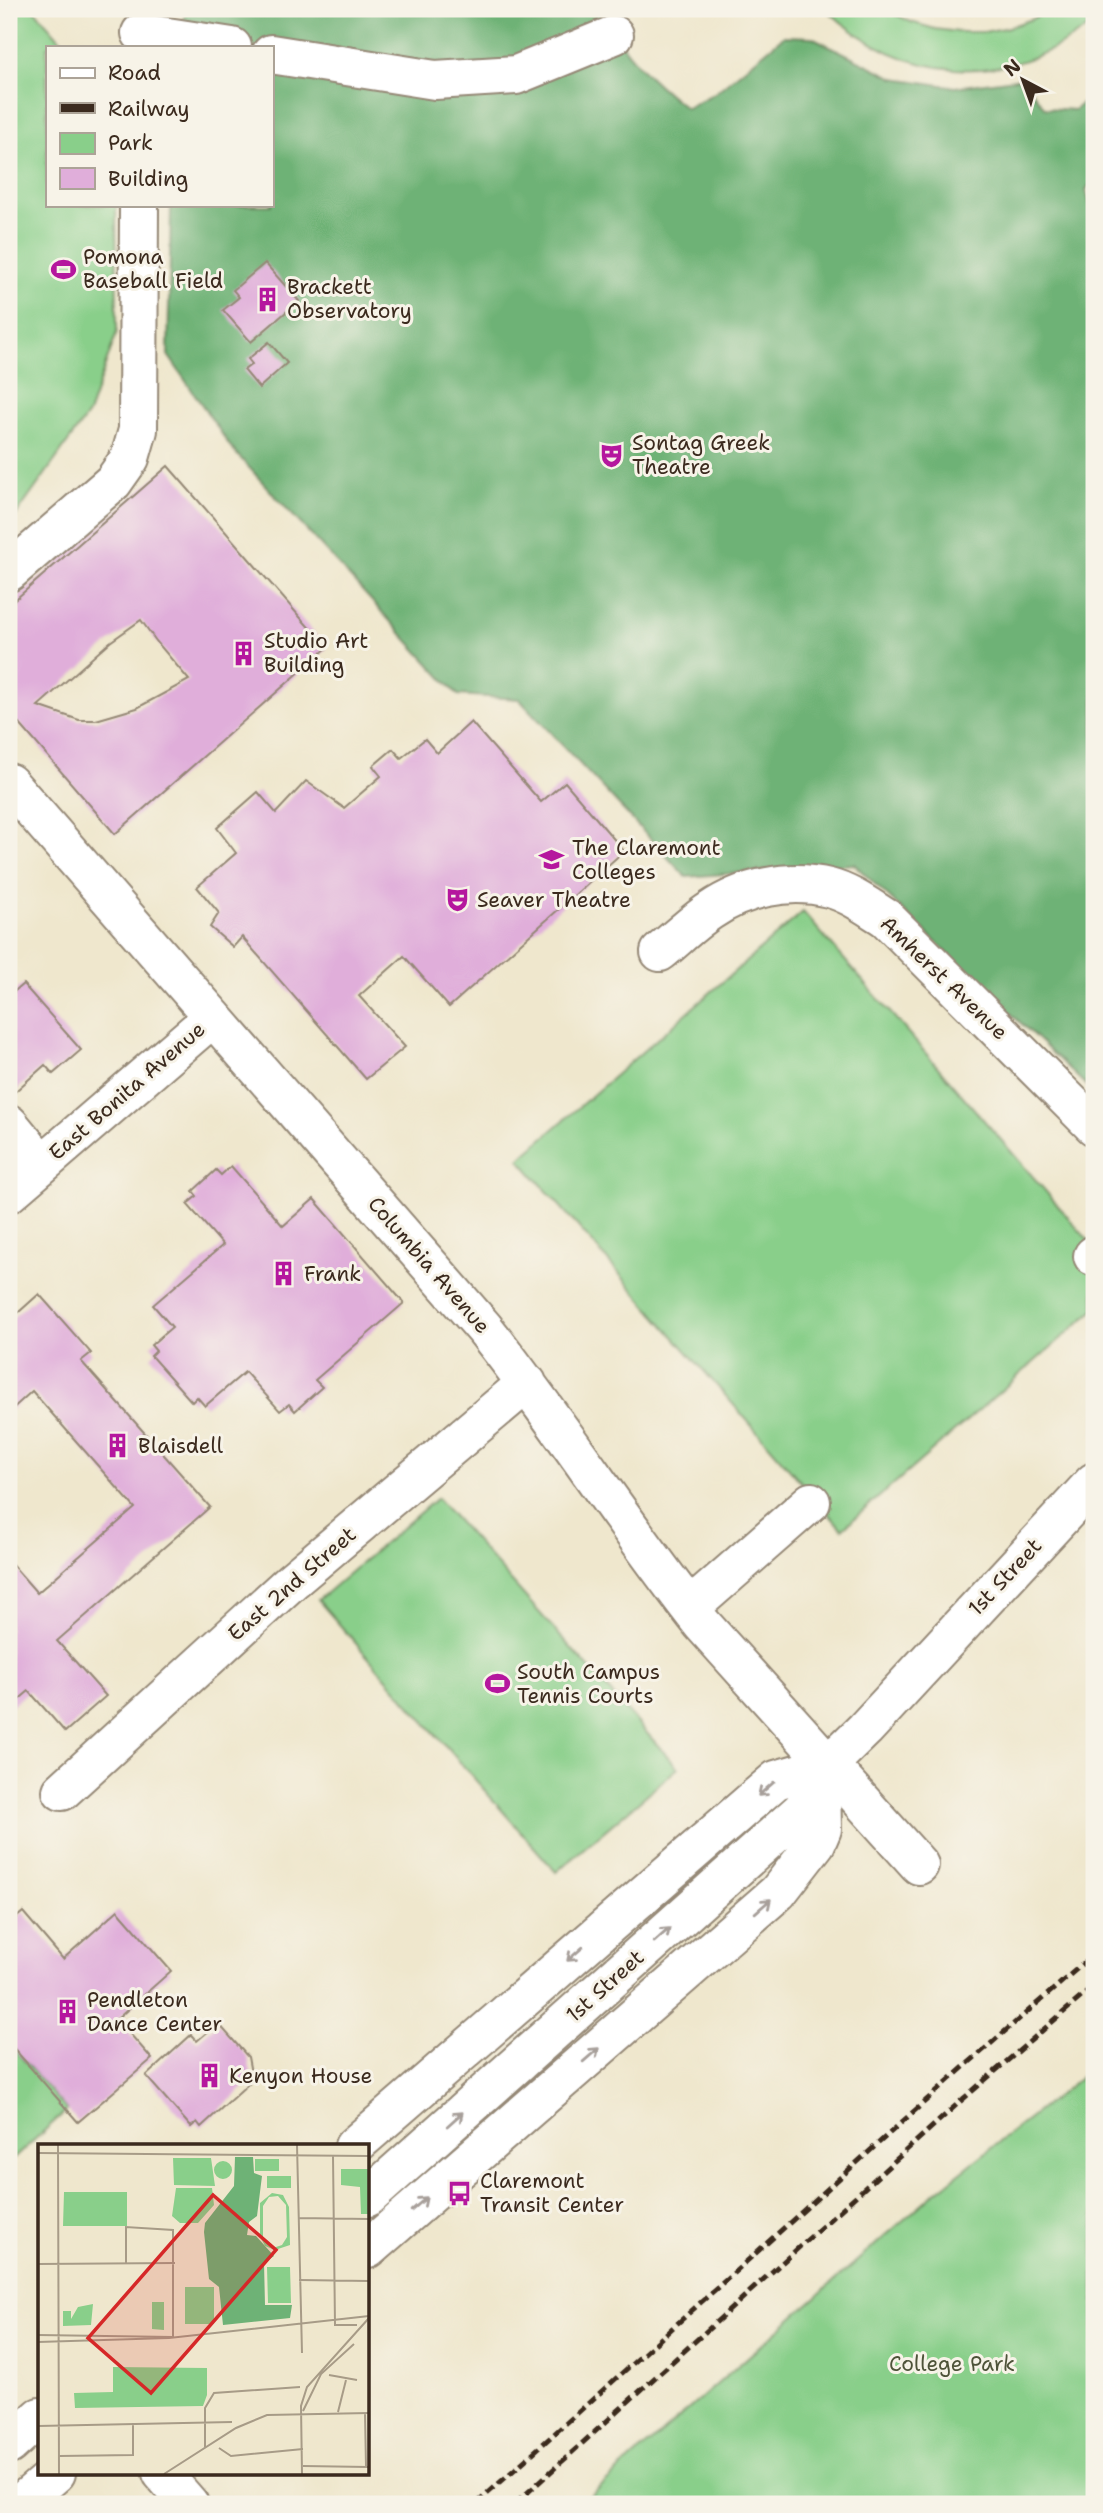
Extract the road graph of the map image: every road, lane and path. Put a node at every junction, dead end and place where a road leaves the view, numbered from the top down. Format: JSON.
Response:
{"nodes":[{"id":1,"x":141,"y":30,"type":"edge"},
{"id":2,"x":614,"y":35,"type":"dead end"},
{"id":3,"x":227,"y":46,"type":"edge"},
{"id":4,"x":273,"y":54,"type":"edge"},
{"id":5,"x":139,"y":206,"type":"edge"},
{"id":6,"x":9,"y":572,"type":"edge"},
{"id":7,"x":9,"y":783,"type":"edge"},
{"id":8,"x":660,"y":953,"type":"dead end"},
{"id":9,"x":213,"y":1017,"type":"junction"},
{"id":10,"x":9,"y":1124,"type":"edge"},
{"id":11,"x":1094,"y":1126,"type":"edge"},
{"id":12,"x":42,"y":1164,"type":"junction"},
{"id":13,"x":9,"y":1192,"type":"edge"},
{"id":14,"x":527,"y":1383,"type":"junction"},
{"id":15,"x":1094,"y":1482,"type":"edge"},
{"id":16,"x":811,"y":1502,"type":"dead end"},
{"id":17,"x":690,"y":1608,"type":"junction"},
{"id":18,"x":825,"y":1772,"type":"junction"},
{"id":19,"x":62,"y":1791,"type":"dead end"},
{"id":20,"x":919,"y":1865,"type":"dead end"},
{"id":21,"x":356,"y":2144,"type":"edge"},
{"id":22,"x":369,"y":2196,"type":"edge"},
{"id":23,"x":369,"y":2248,"type":"edge"},
{"id":24,"x":38,"y":2419,"type":"edge"},
{"id":25,"x":9,"y":2445,"type":"edge"},
{"id":26,"x":55,"y":2474,"type":"edge"},
{"id":27,"x":163,"y":2474,"type":"edge"},
{"id":28,"x":20,"y":2504,"type":"edge"},
{"id":29,"x":189,"y":2504,"type":"edge"}],
"edges":[{"from":1,"to":3,"type":"street"},
{"from":2,"to":4,"type":"street"},
{"from":5,"to":6,"type":"street"},
{"from":7,"to":9,"type":"street","name":"Columbia Avenue"},
{"from":8,"to":11,"type":"street","name":"Amherst Avenue"},
{"from":9,"to":12,"type":"street","name":"East Bonita Avenue"},
{"from":9,"to":14,"type":"street","name":"Columbia Avenue"},
{"from":10,"to":12,"type":"street"},
{"from":12,"to":13,"type":"street","name":"East Bonita Avenue"},
{"from":14,"to":17,"type":"street","name":"Columbia Avenue"},
{"from":14,"to":19,"type":"street","name":"East 2nd Street"},
{"from":15,"to":18,"type":"street","name":"1st Street"},
{"from":16,"to":17,"type":"street"},
{"from":17,"to":18,"type":"street","name":"Columbia Avenue"},
{"from":18,"to":20,"type":"street","name":"Columbia Avenue"},
{"from":18,"to":21,"type":"street","name":"1st Street","one_way":true},
{"from":22,"to":18,"type":"street","name":"1st Street","one_way":true},
{"from":23,"to":18,"type":"street","one_way":true},
{"from":24,"to":25,"type":"street"},
{"from":26,"to":28,"type":"street"},
{"from":27,"to":29,"type":"street"}]}
